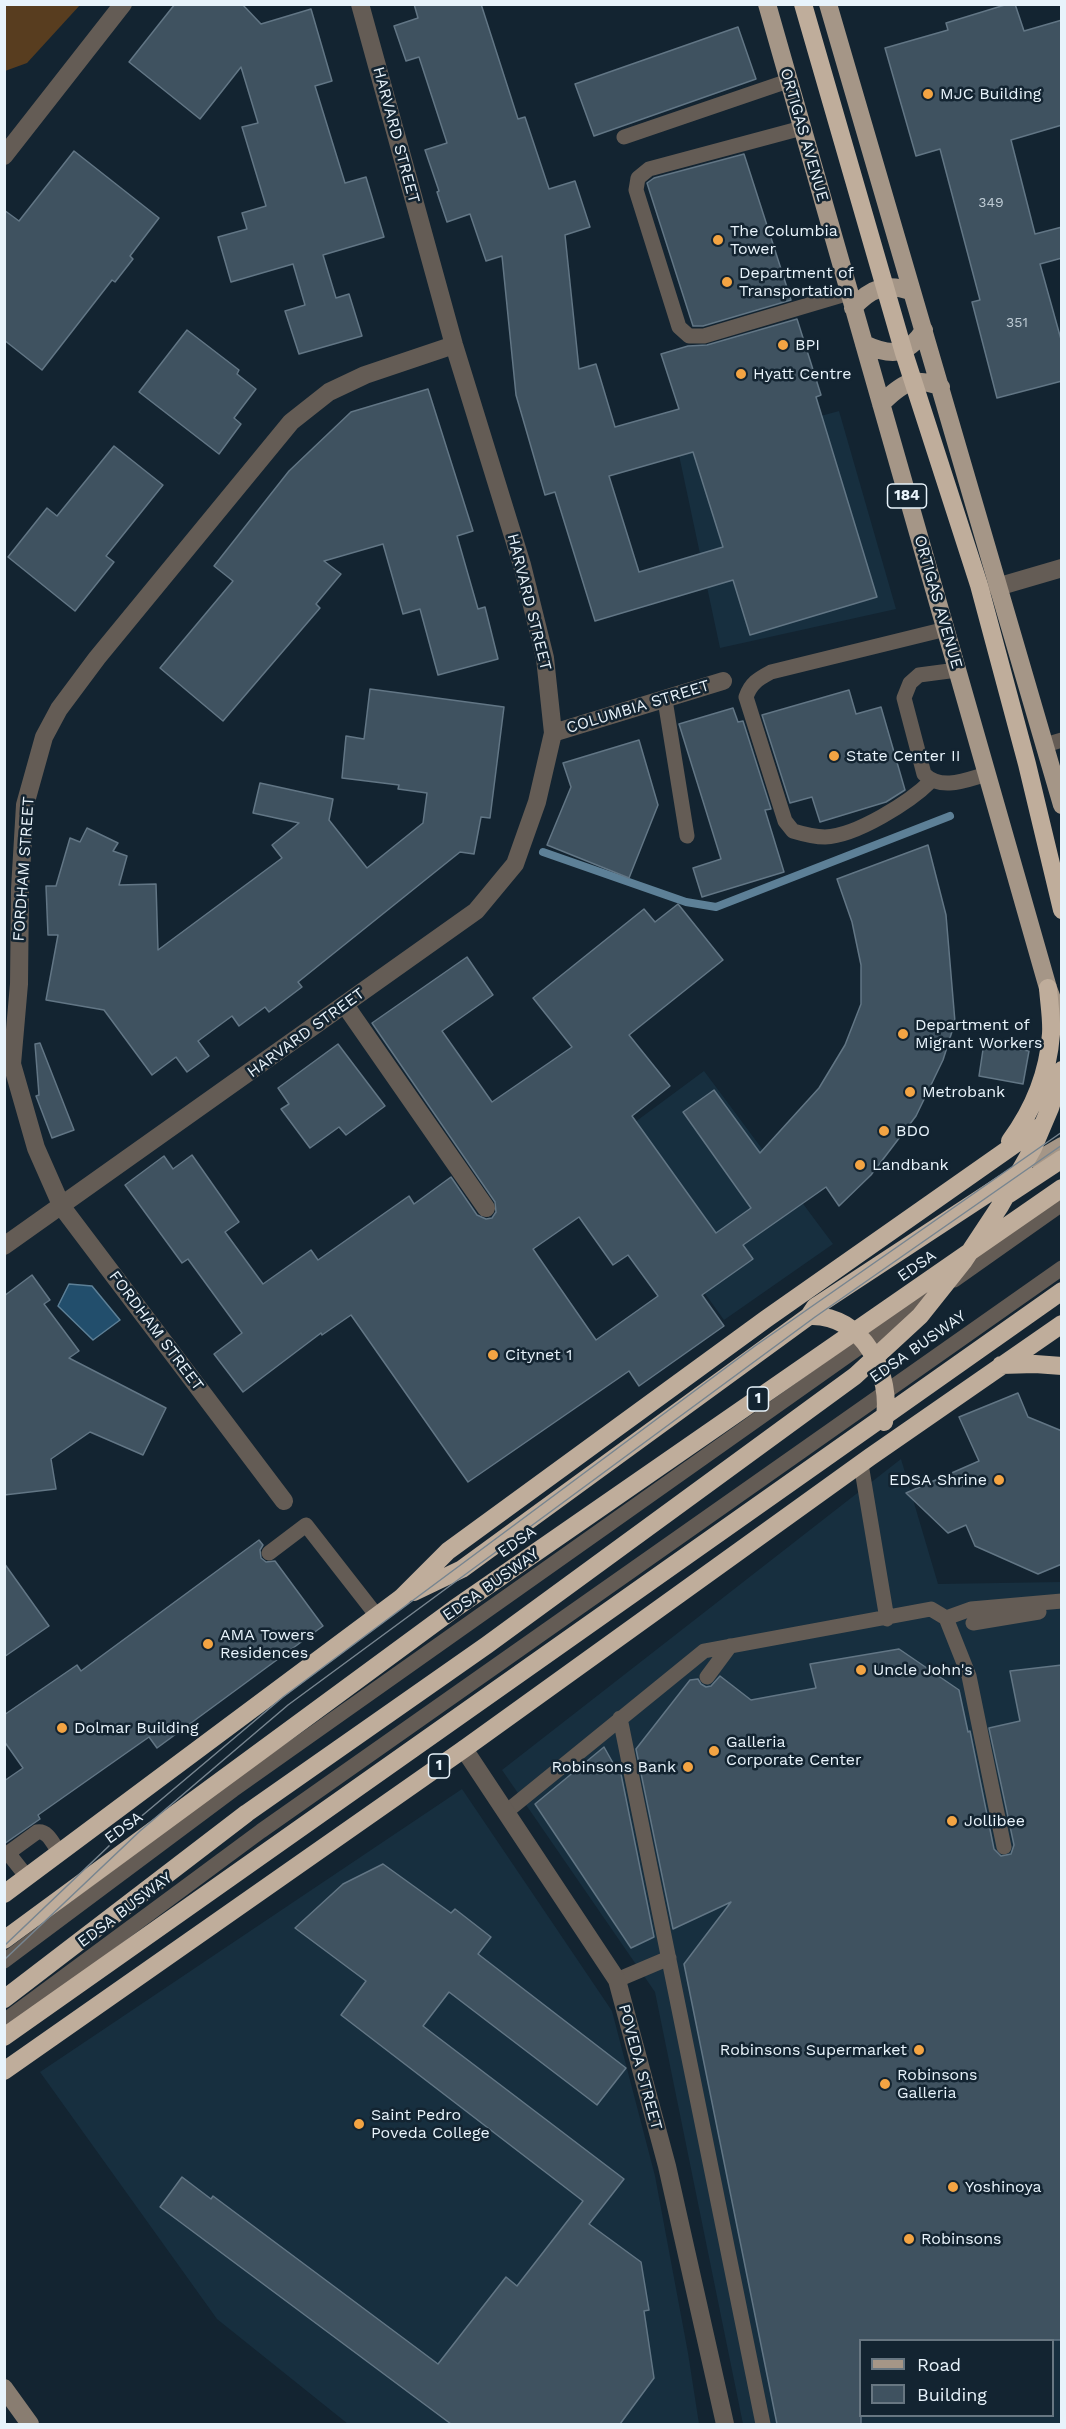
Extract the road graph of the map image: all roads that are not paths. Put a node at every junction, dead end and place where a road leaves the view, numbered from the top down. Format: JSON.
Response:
{"nodes":[{"id":1,"x":123,"y":4,"type":"edge"},
{"id":2,"x":360,"y":4,"type":"edge"},
{"id":3,"x":767,"y":4,"type":"edge"},
{"id":4,"x":803,"y":4,"type":"edge"},
{"id":5,"x":828,"y":4,"type":"edge"},
{"id":6,"x":788,"y":81,"type":"junction"},
{"id":7,"x":802,"y":128,"type":"junction"},
{"id":8,"x":624,"y":136,"type":"dead end"},
{"id":9,"x":4,"y":156,"type":"edge"},
{"id":10,"x":912,"y":292,"type":"junction"},
{"id":11,"x":851,"y":300,"type":"junction"},
{"id":12,"x":924,"y":330,"type":"junction"},
{"id":13,"x":864,"y":344,"type":"junction"},
{"id":14,"x":454,"y":345,"type":"junction"},
{"id":15,"x":941,"y":387,"type":"junction"},
{"id":16,"x":881,"y":404,"type":"junction"},
{"id":17,"x":1062,"y":568,"type":"edge"},
{"id":18,"x":997,"y":586,"type":"junction"},
{"id":19,"x":946,"y":629,"type":"junction"},
{"id":20,"x":957,"y":670,"type":"junction"},
{"id":21,"x":723,"y":681,"type":"dead end"},
{"id":22,"x":665,"y":700,"type":"junction"},
{"id":23,"x":553,"y":733,"type":"junction"},
{"id":24,"x":1053,"y":743,"type":"edge"},
{"id":25,"x":987,"y":774,"type":"junction"},
{"id":26,"x":931,"y":781,"type":"junction"},
{"id":27,"x":1062,"y":805,"type":"edge"},
{"id":28,"x":687,"y":836,"type":"dead end"},
{"id":29,"x":1062,"y":910,"type":"edge"},
{"id":30,"x":1048,"y":988,"type":"junction"},
{"id":31,"x":345,"y":1005,"type":"junction"},
{"id":32,"x":1062,"y":1026,"type":"edge"},
{"id":33,"x":1062,"y":1070,"type":"edge"},
{"id":34,"x":1062,"y":1112,"type":"edge"},
{"id":35,"x":1062,"y":1146,"type":"edge"},
{"id":36,"x":998,"y":1157,"type":"junction"},
{"id":37,"x":1062,"y":1159,"type":"edge"},
{"id":38,"x":1038,"y":1161,"type":"joint"},
{"id":39,"x":1062,"y":1188,"type":"edge"},
{"id":40,"x":1062,"y":1204,"type":"edge"},
{"id":41,"x":62,"y":1207,"type":"junction"},
{"id":42,"x":486,"y":1208,"type":"dead end"},
{"id":43,"x":4,"y":1246,"type":"edge"},
{"id":44,"x":1062,"y":1268,"type":"edge"},
{"id":45,"x":1062,"y":1291,"type":"edge"},
{"id":46,"x":815,"y":1316,"type":"junction"},
{"id":47,"x":1062,"y":1324,"type":"edge"},
{"id":48,"x":1001,"y":1365,"type":"junction"},
{"id":49,"x":1062,"y":1366,"type":"edge"},
{"id":50,"x":866,"y":1460,"type":"junction"},
{"id":51,"x":284,"y":1502,"type":"dead end"},
{"id":52,"x":269,"y":1553,"type":"dead end"},
{"id":53,"x":401,"y":1598,"type":"junction"},
{"id":54,"x":1062,"y":1601,"type":"edge"},
{"id":55,"x":1062,"y":1611,"type":"edge"},
{"id":56,"x":377,"y":1616,"type":"junction"},
{"id":57,"x":946,"y":1618,"type":"junction"},
{"id":58,"x":887,"y":1619,"type":"junction"},
{"id":59,"x":973,"y":1623,"type":"dead end"},
{"id":60,"x":730,"y":1646,"type":"junction"},
{"id":61,"x":707,"y":1677,"type":"dead end"},
{"id":62,"x":620,"y":1718,"type":"junction"},
{"id":63,"x":464,"y":1749,"type":"junction"},
{"id":64,"x":506,"y":1812,"type":"junction"},
{"id":65,"x":1005,"y":1847,"type":"dead end"},
{"id":66,"x":58,"y":1852,"type":"junction"},
{"id":67,"x":6,"y":1854,"type":"edge"},
{"id":68,"x":27,"y":1877,"type":"junction"},
{"id":69,"x":4,"y":1894,"type":"edge"},
{"id":70,"x":181,"y":1914,"type":"junction"},
{"id":71,"x":196,"y":1936,"type":"junction"},
{"id":72,"x":4,"y":1940,"type":"edge"},
{"id":73,"x":669,"y":1958,"type":"junction"},
{"id":74,"x":4,"y":1961,"type":"edge"},
{"id":75,"x":617,"y":1980,"type":"junction"},
{"id":76,"x":4,"y":1999,"type":"edge"},
{"id":77,"x":4,"y":2021,"type":"edge"},
{"id":78,"x":4,"y":2037,"type":"edge"},
{"id":79,"x":4,"y":2071,"type":"edge"},
{"id":80,"x":4,"y":2388,"type":"edge"},
{"id":81,"x":30,"y":2424,"type":"edge"},
{"id":82,"x":725,"y":2424,"type":"edge"},
{"id":83,"x":763,"y":2424,"type":"edge"}],
"edges":[{"from":1,"to":9,"type":"street"},
{"from":2,"to":14,"type":"street","name":"HARVARD STREET"},
{"from":3,"to":6,"type":"main road","name":"ORTIGAS AVENUE","number":"184"},
{"from":4,"to":29,"type":"highway"},
{"from":5,"to":10,"type":"main road"},
{"from":6,"to":7,"type":"main road","name":"ORTIGAS AVENUE","number":"184"},
{"from":6,"to":8,"type":"lane"},
{"from":7,"to":11,"type":"main road","name":"ORTIGAS AVENUE","number":"184"},
{"from":7,"to":11,"type":"lane"},
{"from":10,"to":11,"type":"main road"},
{"from":10,"to":12,"type":"main road"},
{"from":11,"to":13,"type":"main road","name":"ORTIGAS AVENUE","number":"184"},
{"from":12,"to":13,"type":"main road"},
{"from":12,"to":15,"type":"main road"},
{"from":13,"to":16,"type":"main road","name":"ORTIGAS AVENUE","number":"184"},
{"from":14,"to":23,"type":"street","name":"HARVARD STREET"},
{"from":14,"to":41,"type":"street","name":"FORDHAM STREET"},
{"from":15,"to":16,"type":"main road"},
{"from":15,"to":18,"type":"main road"},
{"from":16,"to":19,"type":"main road","name":"ORTIGAS AVENUE","number":"184"},
{"from":17,"to":18,"type":"street"},
{"from":18,"to":24,"type":"main road"},
{"from":19,"to":20,"type":"main road","name":"ORTIGAS AVENUE","number":"184"},
{"from":19,"to":26,"type":"lane"},
{"from":20,"to":25,"type":"main road","name":"ORTIGAS AVENUE","number":"184"},
{"from":20,"to":26,"type":"lane"},
{"from":21,"to":22,"type":"street","name":"COLUMBIA STREET"},
{"from":22,"to":23,"type":"street","name":"COLUMBIA STREET"},
{"from":22,"to":28,"type":"lane"},
{"from":23,"to":31,"type":"street","name":"HARVARD STREET"},
{"from":24,"to":27,"type":"main road"},
{"from":25,"to":26,"type":"lane"},
{"from":25,"to":30,"type":"main road","name":"ORTIGAS AVENUE","number":"184"},
{"from":30,"to":32,"type":"main road","name":"ORTIGAS AVENUE","number":"184"},
{"from":30,"to":36,"type":"highway"},
{"from":31,"to":41,"type":"street","name":"HARVARD STREET"},
{"from":31,"to":42,"type":"street"},
{"from":33,"to":76,"type":"highway"},
{"from":34,"to":36,"type":"highway","number":"1"},
{"from":35,"to":38,"type":"main road","number":"1"},
{"from":36,"to":53,"type":"highway","number":"1"},
{"from":37,"to":46,"type":"highway","number":"1"},
{"from":38,"to":46,"type":"highway","number":"1"},
{"from":39,"to":72,"type":"highway","name":"EDSA","number":"1"},
{"from":40,"to":74,"type":"lane","name":"EDSA BUSWAY"},
{"from":41,"to":43,"type":"street","name":"HARVARD STREET"},
{"from":41,"to":51,"type":"street","name":"FORDHAM STREET"},
{"from":44,"to":77,"type":"lane","name":"EDSA BUSWAY"},
{"from":45,"to":70,"type":"highway","number":"1"},
{"from":46,"to":50,"type":"highway"},
{"from":46,"to":53,"type":"highway","number":"1"},
{"from":47,"to":48,"type":"highway","number":"1"},
{"from":48,"to":49,"type":"highway"},
{"from":48,"to":50,"type":"highway","number":"1"},
{"from":50,"to":58,"type":"lane"},
{"from":50,"to":63,"type":"highway","number":"1"},
{"from":52,"to":56,"type":"lane"},
{"from":53,"to":56,"type":"highway","number":"1"},
{"from":54,"to":57,"type":"lane"},
{"from":55,"to":59,"type":"lane"},
{"from":56,"to":66,"type":"highway","number":"1"},
{"from":57,"to":58,"type":"lane"},
{"from":57,"to":65,"type":"lane"},
{"from":58,"to":60,"type":"lane"},
{"from":60,"to":61,"type":"lane"},
{"from":60,"to":62,"type":"lane"},
{"from":62,"to":64,"type":"lane"},
{"from":62,"to":73,"type":"lane"},
{"from":63,"to":64,"type":"street","name":"POVEDA STREET"},
{"from":63,"to":71,"type":"highway","number":"1"},
{"from":64,"to":75,"type":"street","name":"POVEDA STREET"},
{"from":66,"to":67,"type":"lane"},
{"from":66,"to":68,"type":"highway","number":"1"},
{"from":67,"to":68,"type":"lane"},
{"from":68,"to":69,"type":"highway","number":"1"},
{"from":70,"to":71,"type":"highway"},
{"from":70,"to":78,"type":"highway","number":"1"},
{"from":71,"to":79,"type":"highway","number":"1"},
{"from":73,"to":75,"type":"lane"},
{"from":73,"to":83,"type":"lane"},
{"from":75,"to":82,"type":"street","name":"POVEDA STREET"},
{"from":80,"to":81,"type":"street"}]}
